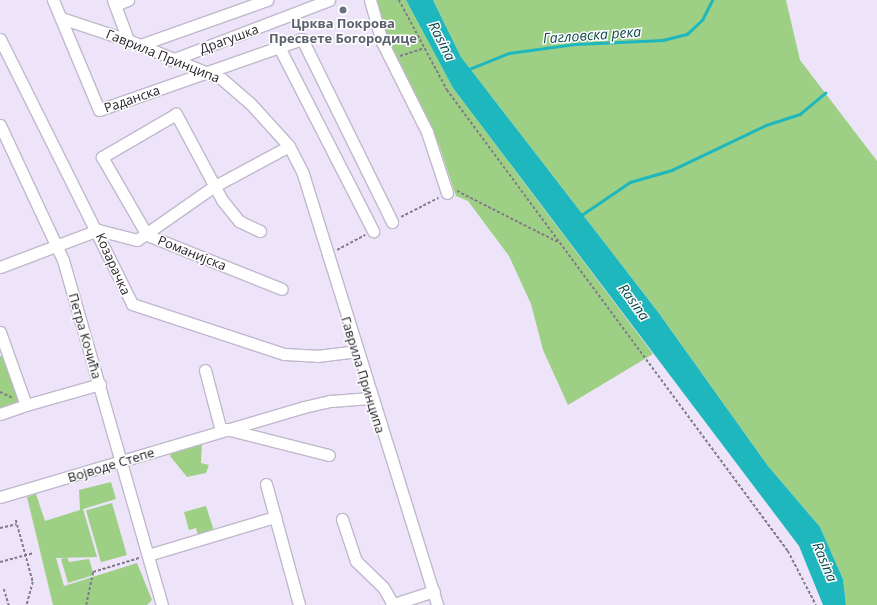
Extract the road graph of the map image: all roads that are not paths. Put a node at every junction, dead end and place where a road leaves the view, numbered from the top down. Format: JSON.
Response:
{"nodes":[{"id":1,"x":53,"y":0,"type":"edge"},
{"id":2,"x":128,"y":0,"type":"edge"},
{"id":3,"x":267,"y":0,"type":"edge"},
{"id":4,"x":329,"y":0,"type":"edge"},
{"id":5,"x":370,"y":0,"type":"edge"},
{"id":6,"x":114,"y":2,"type":"edge"},
{"id":7,"x":61,"y":18,"type":"junction"},
{"id":8,"x":0,"y":39,"type":"edge"},
{"id":9,"x":128,"y":40,"type":"junction"},
{"id":10,"x":140,"y":45,"type":"junction"},
{"id":11,"x":279,"y":47,"type":"junction"},
{"id":12,"x":172,"y":60,"type":"junction"},
{"id":13,"x":207,"y":72,"type":"junction"},
{"id":14,"x":0,"y":125,"type":"edge"},
{"id":15,"x":289,"y":146,"type":"junction"},
{"id":16,"x":213,"y":187,"type":"junction"},
{"id":17,"x":447,"y":193,"type":"road end"},
{"id":18,"x":392,"y":222,"type":"dead end"},
{"id":19,"x":98,"y":230,"type":"junction"},
{"id":20,"x":260,"y":231,"type":"dead end"},
{"id":21,"x":373,"y":232,"type":"dead end"},
{"id":22,"x":147,"y":235,"type":"junction"},
{"id":23,"x":57,"y":246,"type":"junction"},
{"id":24,"x":0,"y":267,"type":"edge"},
{"id":25,"x":282,"y":289,"type":"dead end"},
{"id":26,"x":0,"y":332,"type":"edge"},
{"id":27,"x":3,"y":349,"type":"edge"},
{"id":28,"x":356,"y":351,"type":"junction"},
{"id":29,"x":205,"y":370,"type":"dead end"},
{"id":30,"x":100,"y":384,"type":"junction"},
{"id":31,"x":371,"y":398,"type":"junction"},
{"id":32,"x":25,"y":403,"type":"junction"},
{"id":33,"x":0,"y":414,"type":"edge"},
{"id":34,"x":224,"y":430,"type":"junction"},
{"id":35,"x":329,"y":455,"type":"dead end"},
{"id":36,"x":121,"y":462,"type":"junction"},
{"id":37,"x":266,"y":484,"type":"dead end"},
{"id":38,"x":0,"y":497,"type":"edge"},
{"id":39,"x":275,"y":517,"type":"junction"},
{"id":40,"x":342,"y":518,"type":"dead end"},
{"id":41,"x":148,"y":555,"type":"junction"},
{"id":42,"x":434,"y":591,"type":"junction"},
{"id":43,"x":162,"y":605,"type":"edge"},
{"id":44,"x":299,"y":605,"type":"edge"},
{"id":45,"x":392,"y":605,"type":"edge"},
{"id":46,"x":437,"y":605,"type":"edge"}],
"edges":[{"from":1,"to":7,"type":"street","name":"Раданска"},
{"from":2,"to":6,"type":"street"},
{"from":3,"to":10,"type":"street","name":"Драгушка"},
{"from":4,"to":12,"type":"street","name":"Драгушка"},
{"from":5,"to":17,"type":"street"},
{"from":6,"to":9,"type":"street"},
{"from":7,"to":9,"type":"street","name":"Гаврила Принципа"},
{"from":7,"to":13,"type":"street","name":"Раданска"},
{"from":8,"to":19,"type":"street","name":"Козарачка"},
{"from":9,"to":10,"type":"street","name":"Гаврила Принципа"},
{"from":10,"to":12,"type":"street","name":"Гаврила Принципа"},
{"from":11,"to":13,"type":"street","name":"Раданска"},
{"from":11,"to":18,"type":"street","name":"Раданска"},
{"from":11,"to":21,"type":"street"},
{"from":12,"to":13,"type":"street","name":"Гаврила Принципа"},
{"from":13,"to":15,"type":"street","name":"Гаврила Принципа"},
{"from":14,"to":23,"type":"street","name":"Петра Кочића"},
{"from":15,"to":16,"type":"street"},
{"from":15,"to":28,"type":"street","name":"Гаврила Принципа"},
{"from":16,"to":20,"type":"street"},
{"from":16,"to":22,"type":"street"},
{"from":16,"to":22,"type":"street"},
{"from":19,"to":22,"type":"street","name":"Романијска"},
{"from":19,"to":23,"type":"street"},
{"from":19,"to":28,"type":"street","name":"Козарачка"},
{"from":22,"to":25,"type":"street","name":"Романијска"},
{"from":23,"to":24,"type":"street"},
{"from":23,"to":30,"type":"street","name":"Петра Кочића"},
{"from":26,"to":27,"type":"street"},
{"from":27,"to":32,"type":"street"},
{"from":28,"to":31,"type":"street","name":"Гаврила Принципа"},
{"from":29,"to":34,"type":"street"},
{"from":30,"to":32,"type":"street"},
{"from":30,"to":36,"type":"street","name":"Петра Кочића"},
{"from":31,"to":34,"type":"street","name":"Војводе Степе"},
{"from":31,"to":42,"type":"street","name":"Гаврила Принципа"},
{"from":32,"to":33,"type":"street"},
{"from":34,"to":35,"type":"street"},
{"from":34,"to":36,"type":"street","name":"Војводе Степе"},
{"from":36,"to":38,"type":"street","name":"Војводе Степе"},
{"from":36,"to":41,"type":"street","name":"Петра Кочића"},
{"from":37,"to":39,"type":"street"},
{"from":39,"to":41,"type":"street"},
{"from":39,"to":44,"type":"street"},
{"from":40,"to":45,"type":"street"},
{"from":41,"to":43,"type":"street","name":"Петра Кочића"},
{"from":42,"to":45,"type":"street"},
{"from":42,"to":46,"type":"street","name":"Гаврила Принципа"}]}
